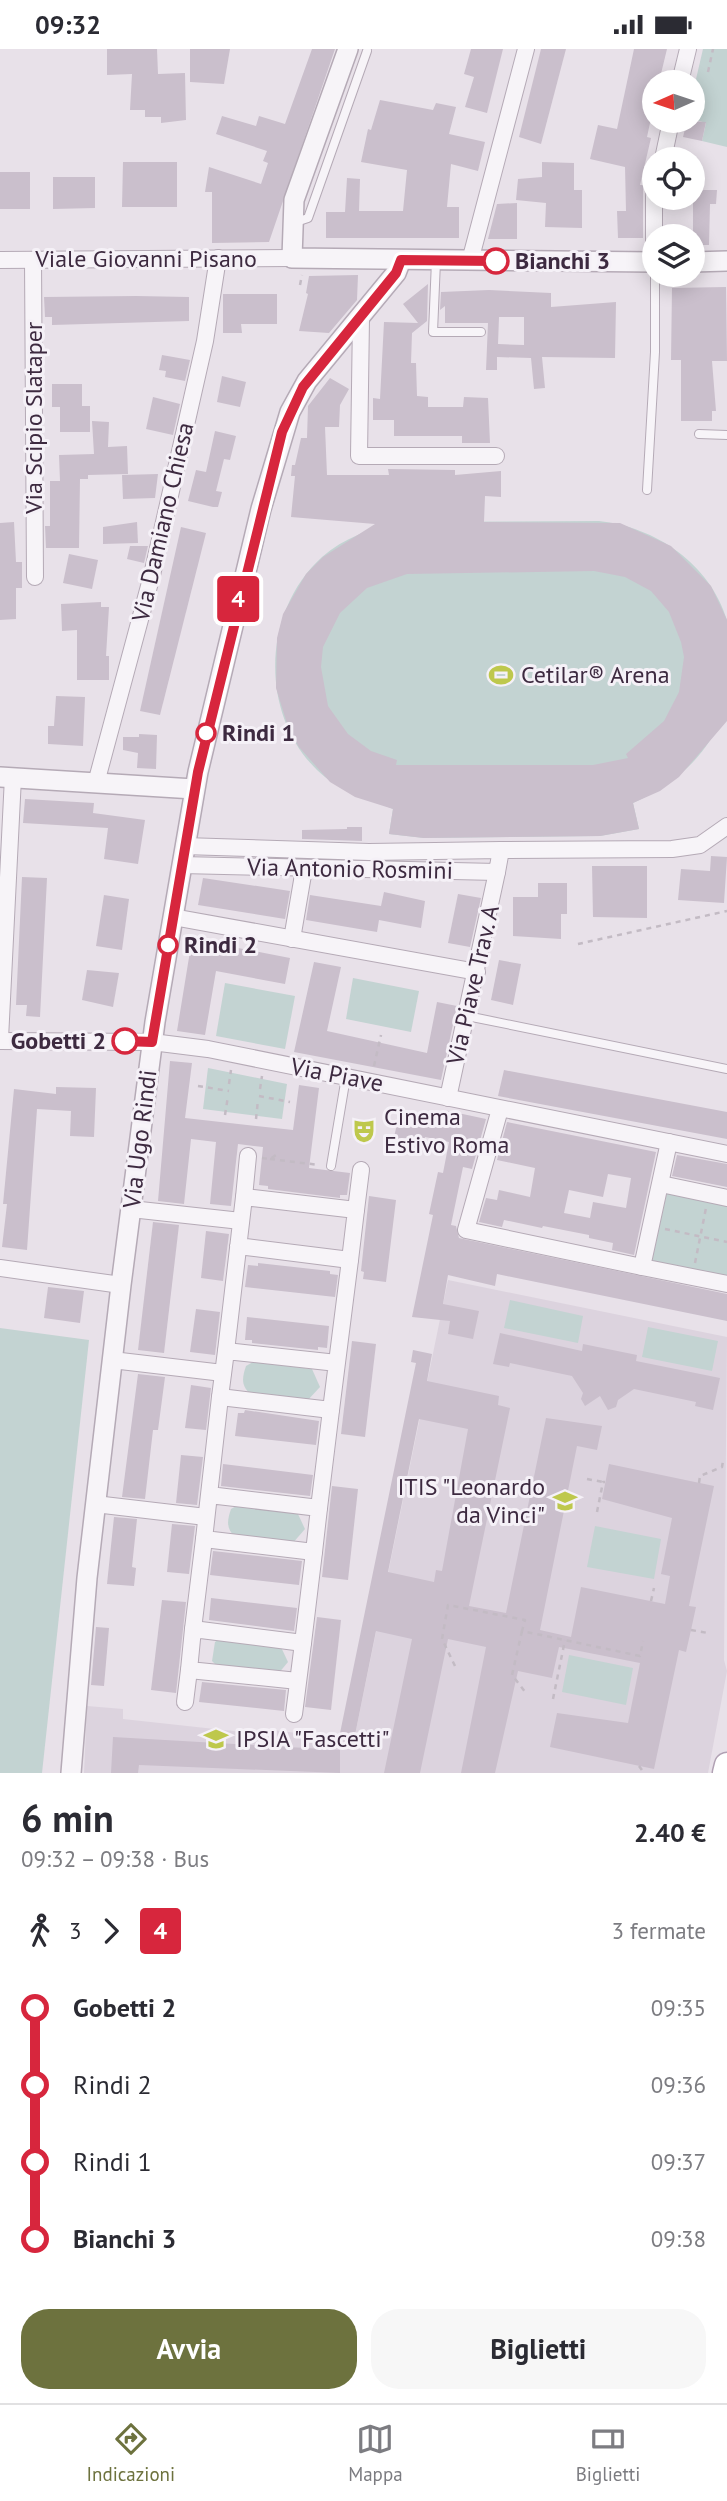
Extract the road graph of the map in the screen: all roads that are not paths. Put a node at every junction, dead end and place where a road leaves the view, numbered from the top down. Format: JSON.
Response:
{"nodes":[{"id":1,"x":526,"y":49,"type":"edge"},
{"id":2,"x":688,"y":49,"type":"edge"},
{"id":3,"x":357,"y":50,"type":"edge"},
{"id":4,"x":683,"y":70,"type":"edge"},
{"id":5,"x":329,"y":99,"type":"junction"},
{"id":6,"x":348,"y":106,"type":"junction"},
{"id":7,"x":292,"y":223,"type":"junction"},
{"id":8,"x":218,"y":258,"type":"junction"},
{"id":9,"x":0,"y":260,"type":"edge"},
{"id":10,"x":33,"y":260,"type":"junction"},
{"id":11,"x":401,"y":260,"type":"junction"},
{"id":12,"x":436,"y":261,"type":"junction"},
{"id":13,"x":470,"y":261,"type":"junction"},
{"id":14,"x":727,"y":261,"type":"edge"},
{"id":15,"x":642,"y":262,"type":"edge"},
{"id":16,"x":705,"y":262,"type":"edge"},
{"id":17,"x":297,"y":266,"type":"junction"},
{"id":18,"x":655,"y":287,"type":"edge"},
{"id":19,"x":360,"y":318,"type":"junction"},
{"id":20,"x":481,"y":332,"type":"dead end"},
{"id":21,"x":699,"y":435,"type":"dead end"},
{"id":22,"x":727,"y":435,"type":"edge"},
{"id":23,"x":496,"y":456,"type":"dead end"},
{"id":24,"x":647,"y":490,"type":"dead end"},
{"id":25,"x":35,"y":577,"type":"dead end"},
{"id":26,"x":7,"y":777,"type":"edge"},
{"id":27,"x":96,"y":783,"type":"junction"},
{"id":28,"x":194,"y":789,"type":"junction"},
{"id":29,"x":727,"y":826,"type":"edge"},
{"id":30,"x":501,"y":850,"type":"junction"},
{"id":31,"x":183,"y":855,"type":"junction"},
{"id":32,"x":303,"y":869,"type":"junction"},
{"id":33,"x":497,"y":872,"type":"junction"},
{"id":34,"x":173,"y":917,"type":"junction"},
{"id":35,"x":292,"y":939,"type":"junction"},
{"id":36,"x":477,"y":972,"type":"junction"},
{"id":37,"x":467,"y":1016,"type":"junction"},
{"id":38,"x":0,"y":1040,"type":"edge"},
{"id":39,"x":152,"y":1042,"type":"junction"},
{"id":40,"x":727,"y":1069,"type":"edge"},
{"id":41,"x":346,"y":1077,"type":"junction"},
{"id":42,"x":448,"y":1098,"type":"junction"},
{"id":43,"x":500,"y":1109,"type":"junction"},
{"id":44,"x":669,"y":1142,"type":"junction"},
{"id":45,"x":727,"y":1154,"type":"edge"},
{"id":46,"x":248,"y":1156,"type":"dead end"},
{"id":47,"x":331,"y":1166,"type":"road end"},
{"id":48,"x":361,"y":1170,"type":"dead end"},
{"id":49,"x":661,"y":1184,"type":"junction"},
{"id":50,"x":244,"y":1197,"type":"junction"},
{"id":51,"x":727,"y":1198,"type":"edge"},
{"id":52,"x":131,"y":1209,"type":"junction"},
{"id":53,"x":356,"y":1210,"type":"junction"},
{"id":54,"x":241,"y":1221,"type":"junction"},
{"id":55,"x":238,"y":1246,"type":"junction"},
{"id":56,"x":350,"y":1260,"type":"junction"},
{"id":57,"x":642,"y":1266,"type":"junction"},
{"id":58,"x":0,"y":1268,"type":"edge"},
{"id":59,"x":121,"y":1285,"type":"junction"},
{"id":60,"x":727,"y":1285,"type":"edge"},
{"id":61,"x":226,"y":1351,"type":"junction"},
{"id":62,"x":112,"y":1360,"type":"junction"},
{"id":63,"x":337,"y":1363,"type":"junction"},
{"id":64,"x":223,"y":1373,"type":"junction"},
{"id":65,"x":220,"y":1397,"type":"junction"},
{"id":66,"x":331,"y":1410,"type":"junction"},
{"id":67,"x":209,"y":1495,"type":"junction"},
{"id":68,"x":95,"y":1504,"type":"junction"},
{"id":69,"x":320,"y":1508,"type":"junction"},
{"id":70,"x":206,"y":1517,"type":"junction"},
{"id":71,"x":204,"y":1539,"type":"junction"},
{"id":72,"x":314,"y":1552,"type":"junction"},
{"id":73,"x":194,"y":1629,"type":"junction"},
{"id":74,"x":303,"y":1643,"type":"junction"},
{"id":75,"x":189,"y":1670,"type":"junction"},
{"id":76,"x":298,"y":1681,"type":"junction"},
{"id":77,"x":185,"y":1702,"type":"dead end"},
{"id":78,"x":294,"y":1714,"type":"dead end"},
{"id":79,"x":727,"y":1765,"type":"edge"},
{"id":80,"x":71,"y":1773,"type":"edge"},
{"id":81,"x":725,"y":1773,"type":"edge"}],
"edges":[{"from":1,"to":13,"type":"street"},
{"from":2,"to":4,"type":"street"},
{"from":3,"to":5,"type":"street"},
{"from":3,"to":6,"type":"lane"},
{"from":5,"to":6,"type":"lane"},
{"from":5,"to":7,"type":"street"},
{"from":6,"to":7,"type":"lane"},
{"from":7,"to":17,"type":"street"},
{"from":8,"to":10,"type":"street","name":"Viale Giovanni Pisano"},
{"from":8,"to":17,"type":"street","name":"Viale Giovanni Pisano"},
{"from":8,"to":27,"type":"street","name":"Via Damiano Chiesa"},
{"from":9,"to":10,"type":"street","name":"Viale Giovanni Pisano"},
{"from":10,"to":25,"type":"street","name":"Via Scipio Slataper"},
{"from":11,"to":12,"type":"street"},
{"from":11,"to":17,"type":"street"},
{"from":11,"to":19,"type":"street","name":"Via Ugo Rindi"},
{"from":12,"to":13,"type":"street"},
{"from":12,"to":20,"type":"lane"},
{"from":13,"to":15,"type":"street"},
{"from":14,"to":16,"type":"street"},
{"from":18,"to":24,"type":"lane"},
{"from":19,"to":23,"type":"street"},
{"from":19,"to":28,"type":"street","name":"Via Ugo Rindi"},
{"from":21,"to":22,"type":"lane"},
{"from":26,"to":27,"type":"street"},
{"from":26,"to":38,"type":"street"},
{"from":27,"to":28,"type":"street"},
{"from":28,"to":31,"type":"street","name":"Via Ugo Rindi"},
{"from":29,"to":30,"type":"street","name":"Via Antonio Rosmini"},
{"from":30,"to":31,"type":"street","name":"Via Antonio Rosmini"},
{"from":30,"to":33,"type":"street"},
{"from":31,"to":32,"type":"street","name":"Via Antonio Rosmini"},
{"from":31,"to":34,"type":"street","name":"Via Ugo Rindi"},
{"from":32,"to":33,"type":"street","name":"Via Antonio Rosmini"},
{"from":32,"to":35,"type":"street"},
{"from":33,"to":36,"type":"street","name":"Via Piave Trav. A"},
{"from":34,"to":35,"type":"street"},
{"from":34,"to":39,"type":"street","name":"Via Ugo Rindi"},
{"from":35,"to":36,"type":"street"},
{"from":36,"to":37,"type":"street","name":"Via Piave Trav. A"},
{"from":37,"to":40,"type":"lane"},
{"from":37,"to":42,"type":"street","name":"Via Piave Trav. A"},
{"from":38,"to":39,"type":"street","name":"Via Piave"},
{"from":39,"to":41,"type":"street","name":"Via Piave"},
{"from":39,"to":52,"type":"street","name":"Via Ugo Rindi"},
{"from":41,"to":42,"type":"street","name":"Via Piave"},
{"from":41,"to":47,"type":"lane"},
{"from":42,"to":43,"type":"street","name":"Via Piave"},
{"from":43,"to":44,"type":"street","name":"Via Piave"},
{"from":43,"to":57,"type":"street"},
{"from":44,"to":45,"type":"street","name":"Via Piave"},
{"from":44,"to":49,"type":"street"},
{"from":46,"to":50,"type":"street"},
{"from":48,"to":53,"type":"street"},
{"from":49,"to":51,"type":"street"},
{"from":49,"to":57,"type":"street"},
{"from":50,"to":53,"type":"street"},
{"from":50,"to":54,"type":"street"},
{"from":52,"to":54,"type":"street"},
{"from":52,"to":59,"type":"street","name":"Via Ugo Rindi"},
{"from":53,"to":56,"type":"street"},
{"from":54,"to":55,"type":"street"},
{"from":55,"to":56,"type":"street"},
{"from":55,"to":61,"type":"street"},
{"from":56,"to":63,"type":"street"},
{"from":57,"to":60,"type":"street"},
{"from":58,"to":59,"type":"street"},
{"from":59,"to":62,"type":"street","name":"Via Ugo Rindi"},
{"from":61,"to":63,"type":"street"},
{"from":61,"to":64,"type":"street"},
{"from":62,"to":64,"type":"street"},
{"from":62,"to":68,"type":"street","name":"Via Ugo Rindi"},
{"from":63,"to":66,"type":"street"},
{"from":64,"to":65,"type":"street"},
{"from":65,"to":66,"type":"street"},
{"from":65,"to":67,"type":"street"},
{"from":66,"to":69,"type":"street"},
{"from":67,"to":69,"type":"street"},
{"from":67,"to":70,"type":"street"},
{"from":68,"to":70,"type":"street"},
{"from":68,"to":80,"type":"street","name":"Via Ugo Rindi"},
{"from":69,"to":72,"type":"street"},
{"from":70,"to":71,"type":"street"},
{"from":71,"to":72,"type":"street"},
{"from":71,"to":73,"type":"street"},
{"from":72,"to":74,"type":"street"},
{"from":73,"to":74,"type":"street"},
{"from":73,"to":75,"type":"street"},
{"from":74,"to":76,"type":"street"},
{"from":75,"to":76,"type":"street"},
{"from":75,"to":77,"type":"street"},
{"from":76,"to":78,"type":"street"},
{"from":79,"to":81,"type":"main road"}]}
